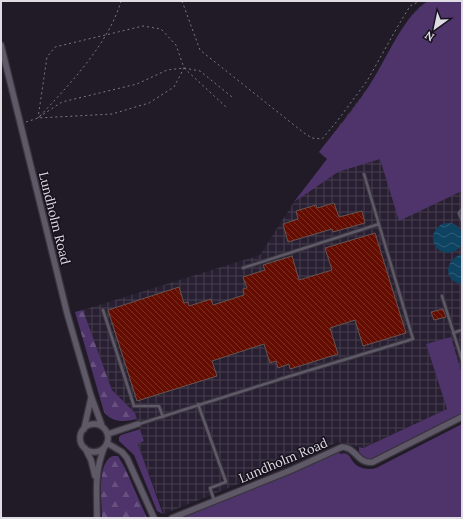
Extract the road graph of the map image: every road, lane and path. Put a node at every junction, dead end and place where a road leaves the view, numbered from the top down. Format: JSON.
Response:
{"nodes":[{"id":1,"x":121,"y":1,"type":"edge"},
{"id":2,"x":182,"y":1,"type":"edge"},
{"id":3,"x":420,"y":1,"type":"edge"},
{"id":4,"x":105,"y":35,"type":"junction"},
{"id":5,"x":1,"y":45,"type":"edge"},
{"id":6,"x":184,"y":68,"type":"junction"},
{"id":7,"x":232,"y":98,"type":"dead end"},
{"id":8,"x":226,"y":107,"type":"dead end"},
{"id":9,"x":38,"y":118,"type":"junction"},
{"id":10,"x":21,"y":124,"type":"junction"},
{"id":11,"x":364,"y":174,"type":"dead end"},
{"id":12,"x":462,"y":209,"type":"edge"},
{"id":13,"x":462,"y":221,"type":"edge"},
{"id":14,"x":379,"y":224,"type":"junction"},
{"id":15,"x":244,"y":268,"type":"dead end"},
{"id":16,"x":442,"y":296,"type":"dead end"},
{"id":17,"x":103,"y":310,"type":"dead end"},
{"id":18,"x":462,"y":330,"type":"edge"},
{"id":19,"x":454,"y":333,"type":"junction"},
{"id":20,"x":462,"y":360,"type":"edge"},
{"id":21,"x":91,"y":396,"type":"junction"},
{"id":22,"x":198,"y":404,"type":"junction"},
{"id":23,"x":163,"y":417,"type":"junction"},
{"id":24,"x":462,"y":417,"type":"edge"},
{"id":25,"x":138,"y":424,"type":"joint"},
{"id":26,"x":102,"y":426,"type":"junction"},
{"id":27,"x":84,"y":429,"type":"junction"},
{"id":28,"x":108,"y":434,"type":"junction"},
{"id":29,"x":106,"y":445,"type":"junction"},
{"id":30,"x":84,"y":447,"type":"junction"},
{"id":31,"x":96,"y":480,"type":"junction"},
{"id":32,"x":214,"y":501,"type":"junction"},
{"id":33,"x":97,"y":518,"type":"edge"},
{"id":34,"x":154,"y":518,"type":"edge"},
{"id":35,"x":172,"y":518,"type":"edge"}],
"edges":[{"from":1,"to":4,"type":"path"},
{"from":2,"to":3,"type":"path"},
{"from":4,"to":6,"type":"path"},
{"from":4,"to":9,"type":"path"},
{"from":4,"to":9,"type":"path"},
{"from":5,"to":10,"type":"street","name":"Lundholm Road"},
{"from":6,"to":7,"type":"path"},
{"from":6,"to":8,"type":"path"},
{"from":6,"to":9,"type":"path"},
{"from":6,"to":9,"type":"path"},
{"from":9,"to":10,"type":"path"},
{"from":10,"to":21,"type":"street","name":"Lundholm Road"},
{"from":11,"to":14,"type":"lane"},
{"from":12,"to":13,"type":"lane"},
{"from":14,"to":15,"type":"lane"},
{"from":14,"to":22,"type":"lane"},
{"from":16,"to":19,"type":"lane"},
{"from":17,"to":23,"type":"lane"},
{"from":18,"to":19,"type":"lane"},
{"from":19,"to":20,"type":"lane"},
{"from":21,"to":26,"type":"street","name":"Lundholm Road"},
{"from":21,"to":27,"type":"street","name":"Lundholm Road"},
{"from":22,"to":23,"type":"lane"},
{"from":22,"to":32,"type":"lane"},
{"from":23,"to":25,"type":"lane"},
{"from":24,"to":32,"type":"street","name":"Lundholm Road"},
{"from":25,"to":28,"type":"street"},
{"from":26,"to":27,"type":"street"},
{"from":26,"to":28,"type":"street","name":"Lundholm Road"},
{"from":27,"to":30,"type":"street","name":"Lundholm Road"},
{"from":28,"to":29,"type":"street"},
{"from":29,"to":30,"type":"street"},
{"from":29,"to":31,"type":"street"},
{"from":29,"to":34,"type":"street"},
{"from":30,"to":31,"type":"street"},
{"from":31,"to":33,"type":"street"},
{"from":32,"to":35,"type":"street","name":"Lundholm Road"}]}
